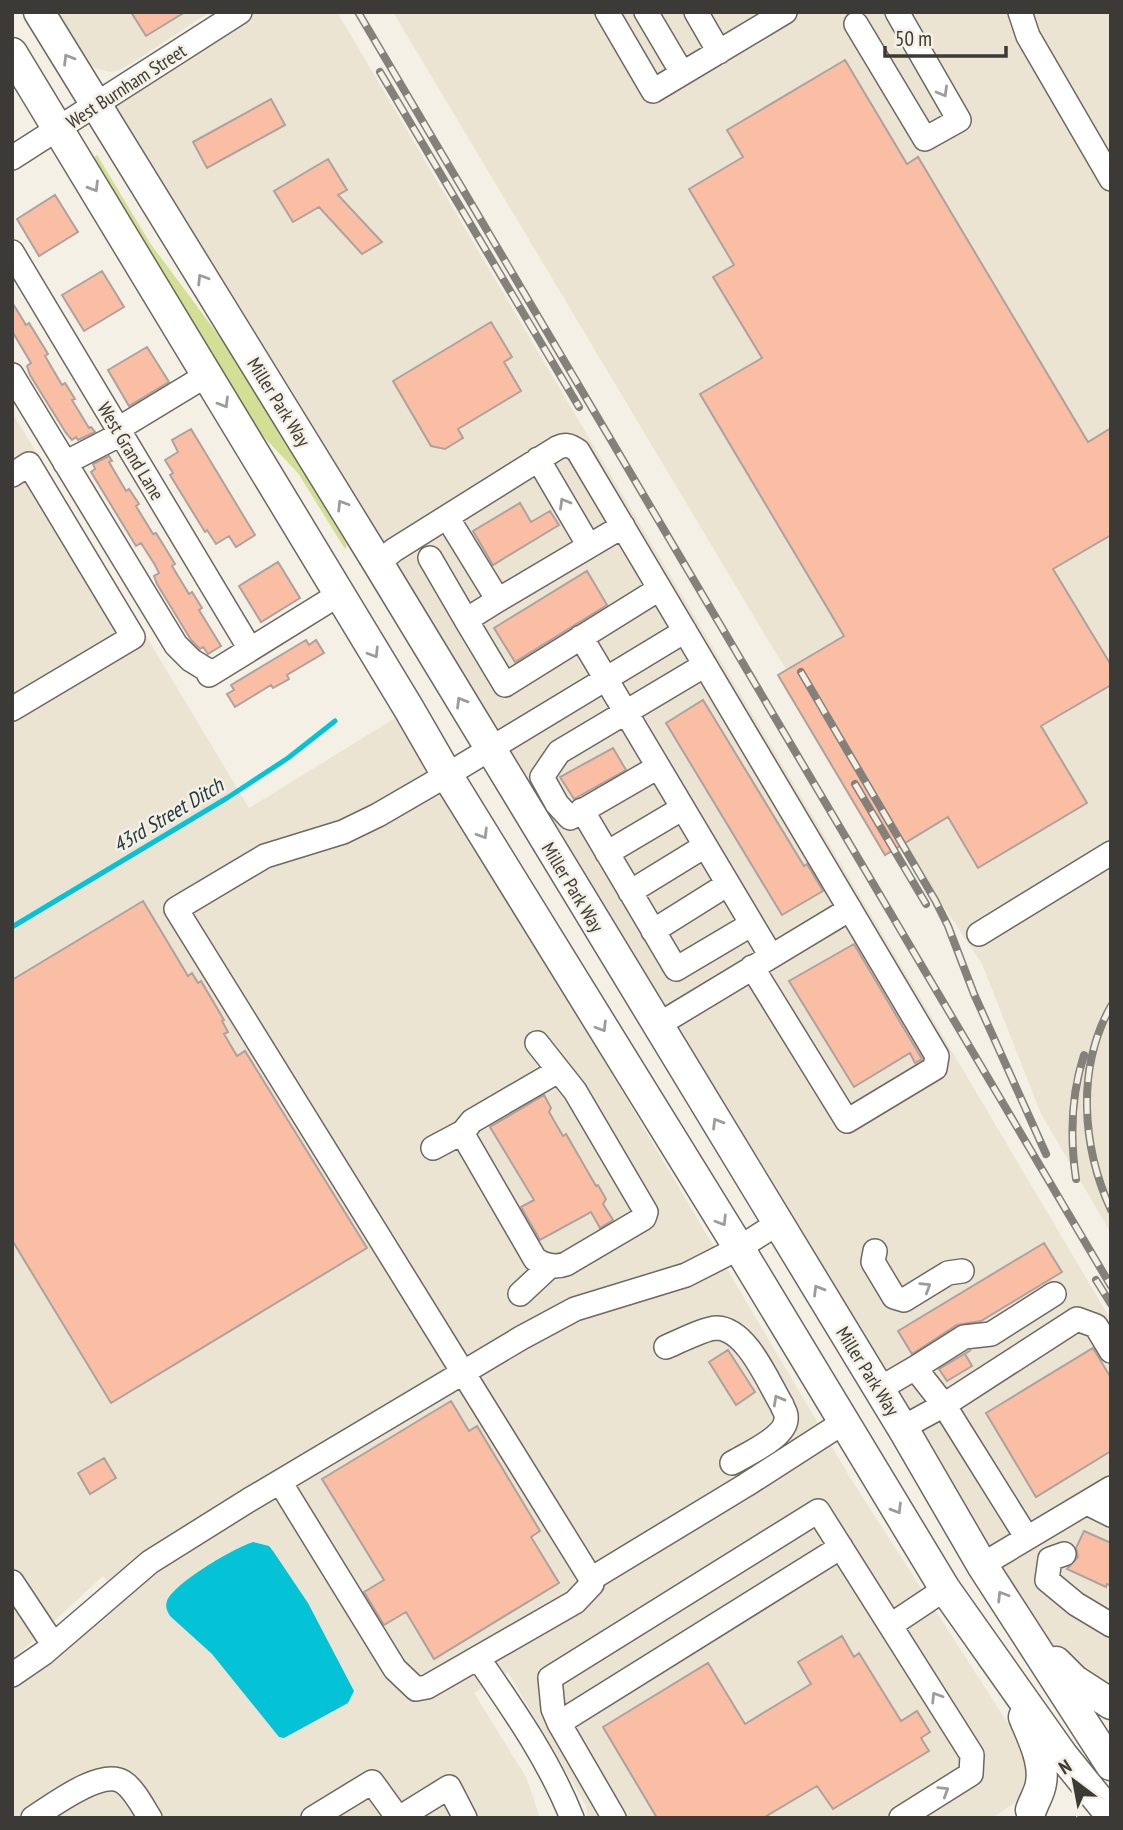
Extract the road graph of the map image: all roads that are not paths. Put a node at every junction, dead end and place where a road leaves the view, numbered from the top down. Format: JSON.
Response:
{"nodes":[{"id":1,"x":39,"y":12,"type":"edge"},
{"id":2,"x":240,"y":12,"type":"edge"},
{"id":3,"x":607,"y":12,"type":"edge"},
{"id":4,"x":646,"y":12,"type":"edge"},
{"id":5,"x":696,"y":12,"type":"edge"},
{"id":6,"x":785,"y":12,"type":"edge"},
{"id":7,"x":897,"y":12,"type":"edge"},
{"id":8,"x":1020,"y":12,"type":"edge"},
{"id":9,"x":757,"y":19,"type":"edge"},
{"id":10,"x":856,"y":24,"type":"dead end"},
{"id":11,"x":719,"y":52,"type":"junction"},
{"id":12,"x":12,"y":53,"type":"edge"},
{"id":13,"x":682,"y":74,"type":"junction"},
{"id":14,"x":96,"y":106,"type":"junction"},
{"id":15,"x":59,"y":129,"type":"junction"},
{"id":16,"x":12,"y":159,"type":"edge"},
{"id":17,"x":1111,"y":179,"type":"edge"},
{"id":18,"x":12,"y":253,"type":"edge"},
{"id":19,"x":12,"y":375,"type":"edge"},
{"id":20,"x":206,"y":375,"type":"junction"},
{"id":21,"x":119,"y":431,"type":"junction"},
{"id":22,"x":538,"y":459,"type":"junction"},
{"id":23,"x":65,"y":463,"type":"junction"},
{"id":24,"x":12,"y":475,"type":"edge"},
{"id":25,"x":447,"y":517,"type":"junction"},
{"id":26,"x":623,"y":526,"type":"junction"},
{"id":27,"x":589,"y":546,"type":"junction"},
{"id":28,"x":430,"y":558,"type":"dead end"},
{"id":29,"x":378,"y":563,"type":"junction"},
{"id":30,"x":659,"y":589,"type":"junction"},
{"id":31,"x":338,"y":595,"type":"junction"},
{"id":32,"x":498,"y":600,"type":"junction"},
{"id":33,"x":466,"y":620,"type":"junction"},
{"id":34,"x":685,"y":631,"type":"junction"},
{"id":35,"x":581,"y":638,"type":"junction"},
{"id":36,"x":250,"y":649,"type":"junction"},
{"id":37,"x":705,"y":665,"type":"junction"},
{"id":38,"x":606,"y":680,"type":"junction"},
{"id":39,"x":12,"y":709,"type":"edge"},
{"id":40,"x":617,"y":719,"type":"junction"},
{"id":41,"x":489,"y":749,"type":"junction"},
{"id":42,"x":651,"y":771,"type":"junction"},
{"id":43,"x":447,"y":775,"type":"junction"},
{"id":44,"x":682,"y":807,"type":"junction"},
{"id":45,"x":582,"y":810,"type":"junction"},
{"id":46,"x":705,"y":846,"type":"junction"},
{"id":47,"x":607,"y":853,"type":"junction"},
{"id":48,"x":1111,"y":853,"type":"edge"},
{"id":49,"x":728,"y":884,"type":"junction"},
{"id":50,"x":630,"y":892,"type":"junction"},
{"id":51,"x":850,"y":909,"type":"junction"},
{"id":52,"x":752,"y":924,"type":"junction"},
{"id":53,"x":653,"y":931,"type":"junction"},
{"id":54,"x":979,"y":934,"type":"dead end"},
{"id":55,"x":762,"y":962,"type":"junction"},
{"id":56,"x":657,"y":1024,"type":"junction"},
{"id":57,"x":537,"y":1043,"type":"dead end"},
{"id":58,"x":558,"y":1071,"type":"junction"},
{"id":59,"x":464,"y":1132,"type":"junction"},
{"id":60,"x":433,"y":1148,"type":"dead end"},
{"id":61,"x":777,"y":1224,"type":"junction"},
{"id":62,"x":739,"y":1248,"type":"junction"},
{"id":63,"x":876,"y":1251,"type":"dead end"},
{"id":64,"x":550,"y":1266,"type":"junction"},
{"id":65,"x":962,"y":1271,"type":"dead end"},
{"id":66,"x":520,"y":1294,"type":"dead end"},
{"id":67,"x":1054,"y":1294,"type":"dead end"},
{"id":68,"x":666,"y":1347,"type":"dead end"},
{"id":69,"x":1111,"y":1351,"type":"edge"},
{"id":70,"x":915,"y":1368,"type":"junction"},
{"id":71,"x":463,"y":1374,"type":"junction"},
{"id":72,"x":878,"y":1389,"type":"junction"},
{"id":73,"x":944,"y":1405,"type":"junction"},
{"id":74,"x":844,"y":1422,"type":"junction"},
{"id":75,"x":902,"y":1428,"type":"junction"},
{"id":76,"x":732,"y":1463,"type":"dead end"},
{"id":77,"x":280,"y":1482,"type":"junction"},
{"id":78,"x":1111,"y":1488,"type":"edge"},
{"id":79,"x":1087,"y":1503,"type":"junction"},
{"id":80,"x":1111,"y":1515,"type":"edge"},
{"id":81,"x":1027,"y":1538,"type":"junction"},
{"id":82,"x":841,"y":1547,"type":"junction"},
{"id":83,"x":1064,"y":1554,"type":"dead end"},
{"id":84,"x":982,"y":1565,"type":"junction"},
{"id":85,"x":591,"y":1579,"type":"junction"},
{"id":86,"x":12,"y":1581,"type":"edge"},
{"id":87,"x":945,"y":1589,"type":"junction"},
{"id":88,"x":891,"y":1625,"type":"junction"},
{"id":89,"x":1111,"y":1625,"type":"edge"},
{"id":90,"x":1021,"y":1627,"type":"junction"},
{"id":91,"x":53,"y":1644,"type":"junction"},
{"id":92,"x":478,"y":1658,"type":"junction"},
{"id":93,"x":12,"y":1675,"type":"edge"},
{"id":94,"x":1008,"y":1678,"type":"junction"},
{"id":95,"x":1111,"y":1704,"type":"edge"},
{"id":96,"x":559,"y":1723,"type":"junction"},
{"id":97,"x":1110,"y":1761,"type":"edge"},
{"id":98,"x":1082,"y":1777,"type":"junction"},
{"id":99,"x":1101,"y":1809,"type":"edge"},
{"id":100,"x":1025,"y":1814,"type":"edge"},
{"id":101,"x":33,"y":1818,"type":"edge"},
{"id":102,"x":150,"y":1818,"type":"edge"},
{"id":103,"x":313,"y":1818,"type":"edge"},
{"id":104,"x":398,"y":1818,"type":"edge"},
{"id":105,"x":466,"y":1818,"type":"edge"},
{"id":106,"x":572,"y":1818,"type":"edge"},
{"id":107,"x":614,"y":1818,"type":"edge"},
{"id":108,"x":901,"y":1818,"type":"edge"}],
"edges":[{"from":14,"to":1,"type":"main road","name":"Miller Park Way","one_way":true},
{"from":2,"to":14,"type":"street","name":"West Burnham Street"},
{"from":3,"to":13,"type":"street"},
{"from":4,"to":13,"type":"street"},
{"from":5,"to":11,"type":"street"},
{"from":6,"to":9,"type":"street"},
{"from":7,"to":10,"type":"street","one_way":true},
{"from":8,"to":17,"type":"street"},
{"from":9,"to":11,"type":"street"},
{"from":11,"to":13,"type":"street"},
{"from":12,"to":15,"type":"main road"},
{"from":14,"to":15,"type":"street","name":"West Burnham Street"},
{"from":29,"to":14,"type":"main road","name":"Miller Park Way","one_way":true},
{"from":15,"to":16,"type":"street","name":"West Burnham Street"},
{"from":15,"to":20,"type":"main road","one_way":true},
{"from":18,"to":21,"type":"street","name":"West Grand Lane"},
{"from":19,"to":23,"type":"street"},
{"from":20,"to":21,"type":"street"},
{"from":20,"to":31,"type":"main road","one_way":true},
{"from":21,"to":23,"type":"street"},
{"from":21,"to":36,"type":"street","name":"West Grand Lane"},
{"from":22,"to":25,"type":"street"},
{"from":22,"to":26,"type":"street"},
{"from":27,"to":22,"type":"street","one_way":true},
{"from":23,"to":36,"type":"street"},
{"from":24,"to":39,"type":"street"},
{"from":25,"to":29,"type":"street"},
{"from":25,"to":32,"type":"street"},
{"from":26,"to":27,"type":"street"},
{"from":26,"to":30,"type":"street"},
{"from":27,"to":32,"type":"street"},
{"from":28,"to":33,"type":"street"},
{"from":29,"to":31,"type":"main road"},
{"from":41,"to":29,"type":"main road","name":"Miller Park Way","one_way":true},
{"from":30,"to":34,"type":"street"},
{"from":30,"to":35,"type":"street"},
{"from":31,"to":36,"type":"street"},
{"from":31,"to":43,"type":"main road","one_way":true},
{"from":32,"to":33,"type":"street"},
{"from":33,"to":35,"type":"street"},
{"from":34,"to":37,"type":"street"},
{"from":34,"to":38,"type":"street"},
{"from":35,"to":38,"type":"street"},
{"from":37,"to":40,"type":"street"},
{"from":37,"to":51,"type":"street"},
{"from":38,"to":40,"type":"street"},
{"from":38,"to":41,"type":"street"},
{"from":40,"to":42,"type":"street"},
{"from":40,"to":45,"type":"street"},
{"from":41,"to":43,"type":"street"},
{"from":41,"to":56,"type":"main road","name":"Miller Park Way"},
{"from":42,"to":44,"type":"street"},
{"from":42,"to":45,"type":"street"},
{"from":43,"to":62,"type":"main road","one_way":true},
{"from":43,"to":71,"type":"street"},
{"from":44,"to":46,"type":"street"},
{"from":44,"to":47,"type":"street"},
{"from":45,"to":47,"type":"street"},
{"from":46,"to":49,"type":"street"},
{"from":46,"to":50,"type":"street"},
{"from":47,"to":50,"type":"street"},
{"from":48,"to":54,"type":"street"},
{"from":49,"to":52,"type":"street"},
{"from":49,"to":53,"type":"street"},
{"from":50,"to":53,"type":"street"},
{"from":51,"to":55,"type":"street"},
{"from":51,"to":55,"type":"street"},
{"from":52,"to":53,"type":"street"},
{"from":52,"to":55,"type":"street"},
{"from":55,"to":56,"type":"street"},
{"from":61,"to":56,"type":"main road","name":"Miller Park Way","one_way":true},
{"from":57,"to":58,"type":"street"},
{"from":58,"to":59,"type":"street"},
{"from":58,"to":64,"type":"street"},
{"from":59,"to":60,"type":"street"},
{"from":59,"to":64,"type":"street"},
{"from":61,"to":62,"type":"street"},
{"from":72,"to":61,"type":"main road","name":"Miller Park Way","one_way":true},
{"from":62,"to":71,"type":"street"},
{"from":62,"to":74,"type":"main road"},
{"from":63,"to":65,"type":"street","one_way":true},
{"from":64,"to":66,"type":"street"},
{"from":67,"to":70,"type":"street"},
{"from":76,"to":68,"type":"street","one_way":true},
{"from":69,"to":73,"type":"street"},
{"from":70,"to":72,"type":"street"},
{"from":70,"to":73,"type":"street"},
{"from":71,"to":77,"type":"street"},
{"from":71,"to":85,"type":"street"},
{"from":72,"to":75,"type":"main road","name":"Miller Park Way"},
{"from":73,"to":75,"type":"street"},
{"from":73,"to":81,"type":"street"},
{"from":74,"to":85,"type":"street"},
{"from":74,"to":87,"type":"main road","one_way":true},
{"from":75,"to":84,"type":"main road","name":"Miller Park Way"},
{"from":77,"to":91,"type":"street"},
{"from":77,"to":92,"type":"street"},
{"from":78,"to":79,"type":"street"},
{"from":79,"to":80,"type":"street"},
{"from":79,"to":81,"type":"street"},
{"from":81,"to":84,"type":"street"},
{"from":82,"to":88,"type":"street"},
{"from":82,"to":96,"type":"street"},
{"from":82,"to":96,"type":"street"},
{"from":83,"to":89,"type":"street"},
{"from":84,"to":87,"type":"main road"},
{"from":90,"to":84,"type":"main road","name":"Miller Park Way","one_way":true},
{"from":85,"to":92,"type":"street"},
{"from":86,"to":91,"type":"street"},
{"from":87,"to":88,"type":"street"},
{"from":87,"to":94,"type":"main road"},
{"from":108,"to":88,"type":"street","one_way":true},
{"from":90,"to":95,"type":"main road"},
{"from":90,"to":97,"type":"main road","name":"Miller Park Way"},
{"from":91,"to":93,"type":"street"},
{"from":92,"to":106,"type":"street"},
{"from":94,"to":98,"type":"main road"},
{"from":94,"to":100,"type":"main road"},
{"from":96,"to":107,"type":"street"},
{"from":97,"to":98,"type":"main road"},
{"from":98,"to":99,"type":"main road"},
{"from":98,"to":100,"type":"main road"},
{"from":101,"to":102,"type":"street"},
{"from":103,"to":104,"type":"street"},
{"from":104,"to":105,"type":"street"}]}
